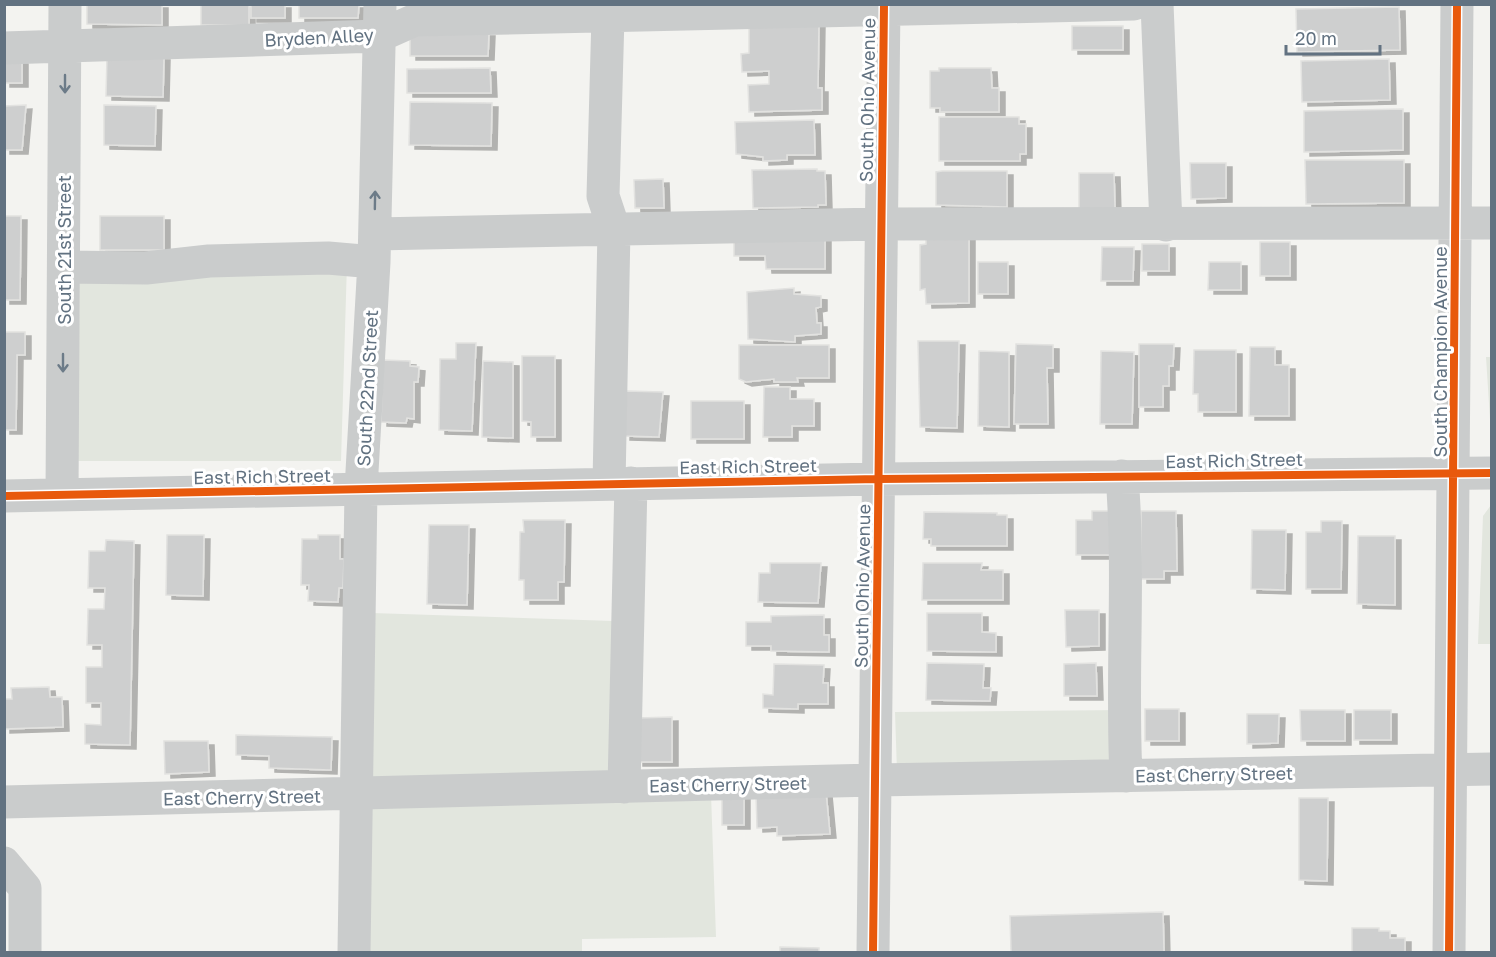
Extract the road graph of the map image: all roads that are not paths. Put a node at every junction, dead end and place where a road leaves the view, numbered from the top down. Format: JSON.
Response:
{"nodes":[{"id":1,"x":65,"y":4,"type":"edge"},
{"id":2,"x":1134,"y":4,"type":"edge"},
{"id":3,"x":1157,"y":4,"type":"edge"},
{"id":4,"x":1457,"y":4,"type":"edge"},
{"id":5,"x":884,"y":8,"type":"edge"},
{"id":6,"x":608,"y":16,"type":"junction"},
{"id":7,"x":379,"y":20,"type":"edge"},
{"id":8,"x":65,"y":47,"type":"junction"},
{"id":9,"x":4,"y":48,"type":"edge"},
{"id":10,"x":1456,"y":223,"type":"junction"},
{"id":11,"x":1491,"y":223,"type":"edge"},
{"id":12,"x":881,"y":225,"type":"junction"},
{"id":13,"x":1166,"y":225,"type":"junction"},
{"id":14,"x":614,"y":229,"type":"junction"},
{"id":15,"x":374,"y":248,"type":"junction"},
{"id":16,"x":64,"y":267,"type":"junction"},
{"id":17,"x":1491,"y":472,"type":"edge"},
{"id":18,"x":1455,"y":473,"type":"junction"},
{"id":19,"x":1122,"y":476,"type":"junction"},
{"id":20,"x":878,"y":479,"type":"junction"},
{"id":21,"x":620,"y":484,"type":"junction"},
{"id":22,"x":361,"y":489,"type":"junction"},
{"id":23,"x":62,"y":495,"type":"junction"},
{"id":24,"x":4,"y":496,"type":"edge"},
{"id":25,"x":1491,"y":769,"type":"edge"},
{"id":26,"x":1451,"y":770,"type":"junction"},
{"id":27,"x":1126,"y":776,"type":"junction"},
{"id":28,"x":875,"y":780,"type":"junction"},
{"id":29,"x":624,"y":787,"type":"junction"},
{"id":30,"x":356,"y":794,"type":"junction"},
{"id":31,"x":4,"y":802,"type":"edge"},
{"id":32,"x":4,"y":863,"type":"edge"},
{"id":33,"x":26,"y":952,"type":"edge"},
{"id":34,"x":354,"y":952,"type":"edge"},
{"id":35,"x":873,"y":952,"type":"edge"},
{"id":36,"x":1449,"y":952,"type":"edge"}],
"edges":[{"from":1,"to":8,"type":"street","name":"South 21st Street"},
{"from":2,"to":5,"type":"street","name":"Bryden Alley"},
{"from":3,"to":13,"type":"street"},
{"from":4,"to":10,"type":"street","name":"South Champion Avenue"},
{"from":5,"to":6,"type":"street","name":"Bryden Alley"},
{"from":5,"to":12,"type":"street","name":"South Ohio Avenue"},
{"from":6,"to":7,"type":"street","name":"Bryden Alley"},
{"from":6,"to":14,"type":"street"},
{"from":7,"to":8,"type":"street","name":"Bryden Alley"},
{"from":15,"to":7,"type":"street","name":"South 22nd Street","one_way":true},
{"from":8,"to":9,"type":"street","name":"Bryden Alley"},
{"from":8,"to":16,"type":"street","name":"South 21st Street","one_way":true},
{"from":10,"to":11,"type":"street"},
{"from":10,"to":13,"type":"street"},
{"from":10,"to":18,"type":"street","name":"South Champion Avenue"},
{"from":12,"to":13,"type":"street"},
{"from":12,"to":14,"type":"street"},
{"from":12,"to":20,"type":"street","name":"South Ohio Avenue"},
{"from":14,"to":15,"type":"street"},
{"from":14,"to":21,"type":"street"},
{"from":15,"to":16,"type":"street"},
{"from":15,"to":22,"type":"street","name":"South 22nd Street"},
{"from":16,"to":23,"type":"street","name":"South 21st Street","one_way":true},
{"from":17,"to":18,"type":"street","name":"East Rich Street"},
{"from":18,"to":19,"type":"street","name":"East Rich Street"},
{"from":18,"to":26,"type":"street","name":"South Champion Avenue"},
{"from":19,"to":20,"type":"street","name":"East Rich Street"},
{"from":19,"to":27,"type":"street"},
{"from":20,"to":21,"type":"street","name":"East Rich Street"},
{"from":20,"to":28,"type":"street","name":"South Ohio Avenue"},
{"from":21,"to":22,"type":"street","name":"East Rich Street"},
{"from":21,"to":29,"type":"street"},
{"from":22,"to":23,"type":"street","name":"East Rich Street"},
{"from":22,"to":30,"type":"street","name":"South 22nd Street"},
{"from":23,"to":24,"type":"street","name":"East Rich Street"},
{"from":25,"to":26,"type":"street","name":"East Cherry Street"},
{"from":26,"to":27,"type":"street","name":"East Cherry Street"},
{"from":26,"to":36,"type":"street","name":"South Champion Avenue"},
{"from":27,"to":28,"type":"street","name":"East Cherry Street"},
{"from":28,"to":29,"type":"street","name":"East Cherry Street"},
{"from":28,"to":35,"type":"street","name":"South Ohio Avenue"},
{"from":29,"to":30,"type":"street","name":"East Cherry Street"},
{"from":30,"to":31,"type":"street","name":"East Cherry Street"},
{"from":30,"to":34,"type":"street","name":"South 22nd Street"},
{"from":32,"to":33,"type":"street"}]}
